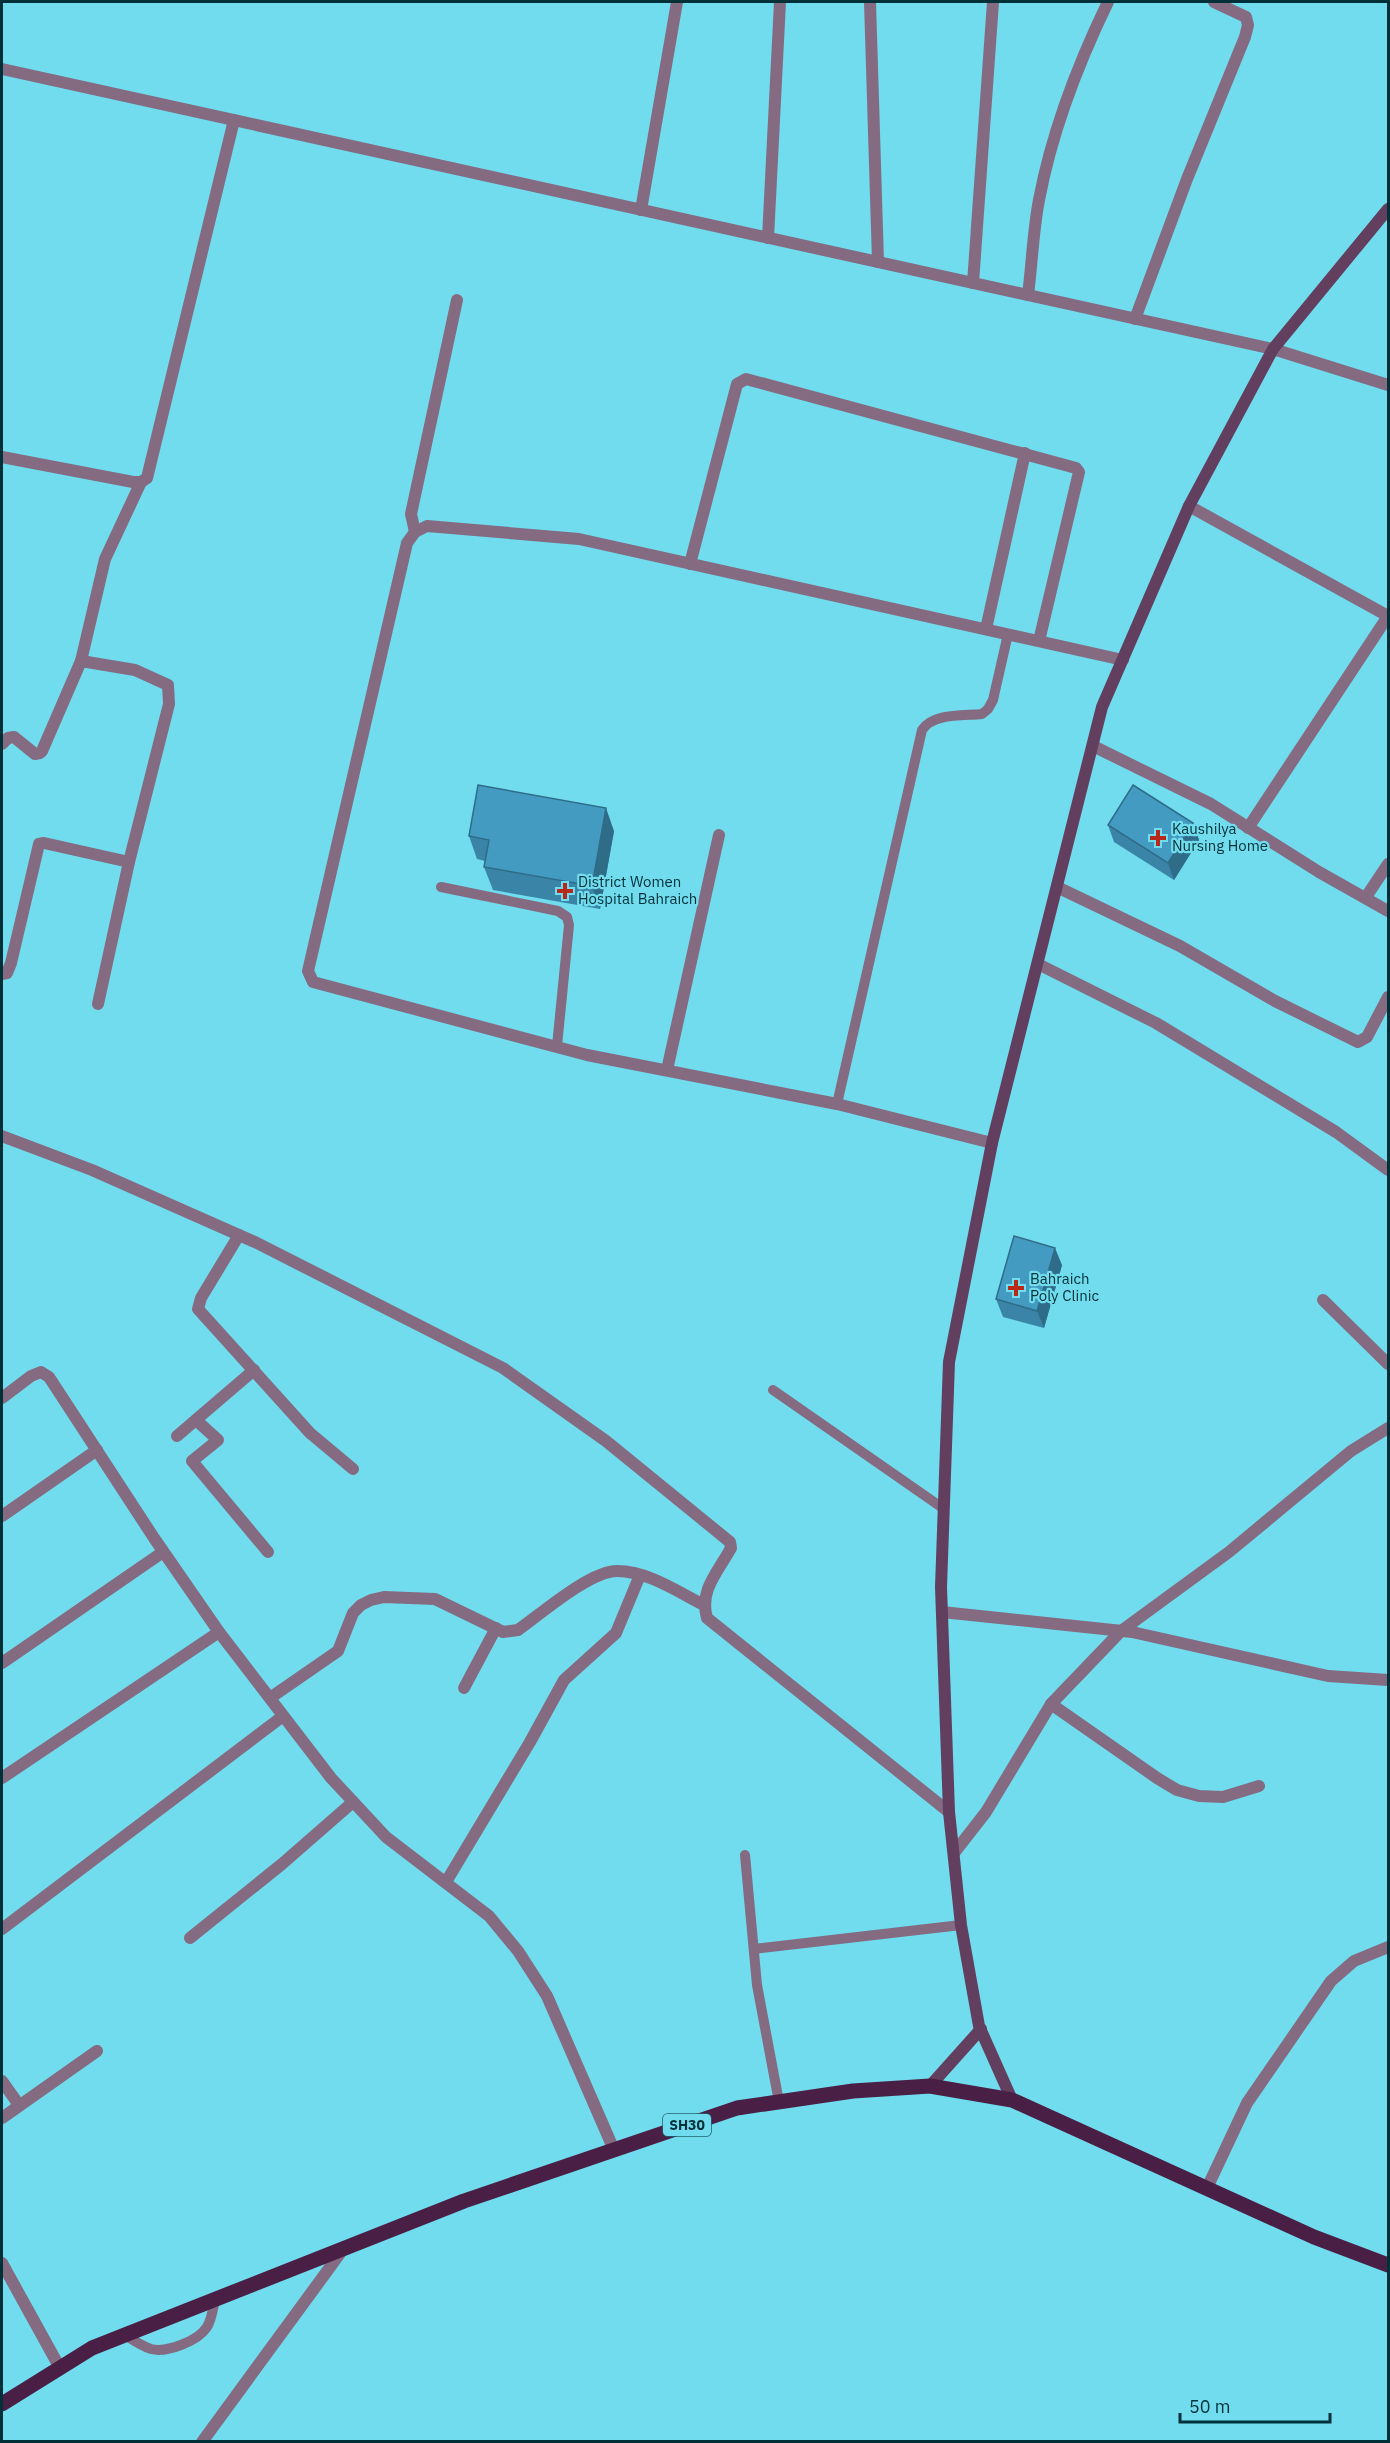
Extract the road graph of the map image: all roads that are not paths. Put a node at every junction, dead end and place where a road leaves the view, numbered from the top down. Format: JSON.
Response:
{"nodes":[{"id":1,"x":677,"y":2,"type":"edge"},
{"id":2,"x":780,"y":2,"type":"edge"},
{"id":3,"x":870,"y":2,"type":"edge"},
{"id":4,"x":993,"y":2,"type":"edge"},
{"id":5,"x":1108,"y":2,"type":"edge"},
{"id":6,"x":1214,"y":2,"type":"edge"},
{"id":7,"x":2,"y":69,"type":"edge"},
{"id":8,"x":234,"y":120,"type":"junction"},
{"id":9,"x":1389,"y":209,"type":"edge"},
{"id":10,"x":640,"y":210,"type":"junction"},
{"id":11,"x":768,"y":238,"type":"junction"},
{"id":12,"x":878,"y":262,"type":"junction"},
{"id":13,"x":973,"y":283,"type":"junction"},
{"id":14,"x":1028,"y":296,"type":"junction"},
{"id":15,"x":457,"y":300,"type":"dead end"},
{"id":16,"x":1135,"y":319,"type":"junction"},
{"id":17,"x":1273,"y":350,"type":"junction"},
{"id":18,"x":1389,"y":385,"type":"edge"},
{"id":19,"x":1025,"y":453,"type":"junction"},
{"id":20,"x":2,"y":457,"type":"edge"},
{"id":21,"x":141,"y":482,"type":"junction"},
{"id":22,"x":1189,"y":506,"type":"junction"},
{"id":23,"x":415,"y":532,"type":"junction"},
{"id":24,"x":690,"y":564,"type":"junction"},
{"id":25,"x":1389,"y":616,"type":"edge"},
{"id":26,"x":986,"y":629,"type":"junction"},
{"id":27,"x":1008,"y":634,"type":"junction"},
{"id":28,"x":1039,"y":641,"type":"junction"},
{"id":29,"x":1123,"y":660,"type":"junction"},
{"id":30,"x":81,"y":661,"type":"junction"},
{"id":31,"x":2,"y":744,"type":"edge"},
{"id":32,"x":1092,"y":746,"type":"junction"},
{"id":33,"x":1248,"y":828,"type":"junction"},
{"id":34,"x":719,"y":835,"type":"dead end"},
{"id":35,"x":129,"y":862,"type":"junction"},
{"id":36,"x":1389,"y":864,"type":"edge"},
{"id":37,"x":441,"y":887,"type":"dead end"},
{"id":38,"x":1057,"y":887,"type":"junction"},
{"id":39,"x":1366,"y":897,"type":"junction"},
{"id":40,"x":1389,"y":911,"type":"edge"},
{"id":41,"x":1038,"y":964,"type":"junction"},
{"id":42,"x":2,"y":974,"type":"edge"},
{"id":43,"x":1389,"y":997,"type":"edge"},
{"id":44,"x":98,"y":1004,"type":"dead end"},
{"id":45,"x":557,"y":1046,"type":"junction"},
{"id":46,"x":667,"y":1070,"type":"junction"},
{"id":47,"x":837,"y":1104,"type":"junction"},
{"id":48,"x":2,"y":1136,"type":"edge"},
{"id":49,"x":992,"y":1143,"type":"junction"},
{"id":50,"x":1389,"y":1170,"type":"edge"},
{"id":51,"x":239,"y":1235,"type":"junction"},
{"id":52,"x":1323,"y":1300,"type":"dead end"},
{"id":53,"x":1389,"y":1364,"type":"edge"},
{"id":54,"x":254,"y":1371,"type":"junction"},
{"id":55,"x":773,"y":1390,"type":"dead end"},
{"id":56,"x":2,"y":1398,"type":"edge"},
{"id":57,"x":196,"y":1420,"type":"junction"},
{"id":58,"x":1389,"y":1428,"type":"edge"},
{"id":59,"x":177,"y":1436,"type":"dead end"},
{"id":60,"x":97,"y":1450,"type":"junction"},
{"id":61,"x":353,"y":1469,"type":"dead end"},
{"id":62,"x":944,"y":1509,"type":"junction"},
{"id":63,"x":2,"y":1516,"type":"edge"},
{"id":64,"x":163,"y":1552,"type":"junction"},
{"id":65,"x":268,"y":1552,"type":"dead end"},
{"id":66,"x":640,"y":1575,"type":"junction"},
{"id":67,"x":704,"y":1605,"type":"junction"},
{"id":68,"x":942,"y":1612,"type":"junction"},
{"id":69,"x":495,"y":1628,"type":"junction"},
{"id":70,"x":1120,"y":1631,"type":"junction"},
{"id":71,"x":219,"y":1632,"type":"junction"},
{"id":72,"x":2,"y":1663,"type":"edge"},
{"id":73,"x":1389,"y":1680,"type":"edge"},
{"id":74,"x":464,"y":1688,"type":"dead end"},
{"id":75,"x":270,"y":1698,"type":"junction"},
{"id":76,"x":1051,"y":1704,"type":"junction"},
{"id":77,"x":283,"y":1716,"type":"junction"},
{"id":78,"x":2,"y":1778,"type":"edge"},
{"id":79,"x":1259,"y":1786,"type":"dead end"},
{"id":80,"x":353,"y":1802,"type":"junction"},
{"id":81,"x":949,"y":1812,"type":"junction"},
{"id":82,"x":954,"y":1852,"type":"junction"},
{"id":83,"x":746,"y":1855,"type":"dead end"},
{"id":84,"x":446,"y":1882,"type":"junction"},
{"id":85,"x":961,"y":1925,"type":"junction"},
{"id":86,"x":2,"y":1929,"type":"edge"},
{"id":87,"x":190,"y":1938,"type":"dead end"},
{"id":88,"x":1389,"y":1947,"type":"edge"},
{"id":89,"x":754,"y":1949,"type":"junction"},
{"id":90,"x":981,"y":2029,"type":"junction"},
{"id":91,"x":97,"y":2052,"type":"dead end"},
{"id":92,"x":2,"y":2081,"type":"edge"},
{"id":93,"x":930,"y":2086,"type":"junction"},
{"id":94,"x":1012,"y":2100,"type":"junction"},
{"id":95,"x":779,"y":2102,"type":"junction"},
{"id":96,"x":18,"y":2105,"type":"junction"},
{"id":97,"x":2,"y":2118,"type":"edge"},
{"id":98,"x":614,"y":2150,"type":"junction"},
{"id":99,"x":1207,"y":2188,"type":"junction"},
{"id":100,"x":345,"y":2248,"type":"junction"},
{"id":101,"x":2,"y":2263,"type":"edge"},
{"id":102,"x":1389,"y":2265,"type":"edge"},
{"id":103,"x":216,"y":2299,"type":"junction"},
{"id":104,"x":125,"y":2335,"type":"junction"},
{"id":105,"x":60,"y":2368,"type":"junction"},
{"id":106,"x":2,"y":2404,"type":"edge"},
{"id":107,"x":202,"y":2442,"type":"edge"}],
"edges":[{"from":1,"to":10,"type":"street"},
{"from":2,"to":11,"type":"street"},
{"from":3,"to":12,"type":"street"},
{"from":4,"to":13,"type":"street"},
{"from":5,"to":14,"type":"street"},
{"from":6,"to":16,"type":"street"},
{"from":7,"to":8,"type":"street"},
{"from":8,"to":10,"type":"street"},
{"from":8,"to":21,"type":"street"},
{"from":9,"to":17,"type":"main road"},
{"from":10,"to":11,"type":"street"},
{"from":11,"to":12,"type":"street"},
{"from":12,"to":13,"type":"street"},
{"from":13,"to":14,"type":"street"},
{"from":14,"to":16,"type":"street"},
{"from":15,"to":23,"type":"street"},
{"from":16,"to":17,"type":"street"},
{"from":17,"to":18,"type":"street"},
{"from":17,"to":22,"type":"main road"},
{"from":19,"to":24,"type":"street"},
{"from":19,"to":26,"type":"street"},
{"from":19,"to":28,"type":"street"},
{"from":20,"to":21,"type":"street"},
{"from":21,"to":30,"type":"street"},
{"from":22,"to":25,"type":"street"},
{"from":22,"to":29,"type":"main road"},
{"from":23,"to":24,"type":"street"},
{"from":23,"to":45,"type":"street"},
{"from":24,"to":26,"type":"street"},
{"from":25,"to":33,"type":"street"},
{"from":26,"to":27,"type":"street"},
{"from":27,"to":28,"type":"street"},
{"from":27,"to":47,"type":"lane"},
{"from":28,"to":29,"type":"street"},
{"from":29,"to":32,"type":"main road"},
{"from":30,"to":31,"type":"street"},
{"from":30,"to":35,"type":"street"},
{"from":32,"to":33,"type":"street"},
{"from":32,"to":38,"type":"main road"},
{"from":33,"to":39,"type":"street"},
{"from":34,"to":46,"type":"street"},
{"from":35,"to":42,"type":"street"},
{"from":35,"to":44,"type":"street"},
{"from":36,"to":39,"type":"street"},
{"from":37,"to":45,"type":"lane"},
{"from":38,"to":41,"type":"main road"},
{"from":38,"to":43,"type":"street"},
{"from":39,"to":40,"type":"street"},
{"from":41,"to":49,"type":"main road"},
{"from":41,"to":50,"type":"street"},
{"from":45,"to":46,"type":"street"},
{"from":46,"to":47,"type":"street"},
{"from":47,"to":49,"type":"street"},
{"from":48,"to":51,"type":"street"},
{"from":49,"to":62,"type":"main road"},
{"from":51,"to":54,"type":"street"},
{"from":51,"to":67,"type":"street"},
{"from":52,"to":53,"type":"street"},
{"from":54,"to":57,"type":"street"},
{"from":54,"to":61,"type":"street"},
{"from":55,"to":62,"type":"lane"},
{"from":56,"to":60,"type":"street"},
{"from":57,"to":59,"type":"street"},
{"from":57,"to":65,"type":"street"},
{"from":58,"to":70,"type":"street"},
{"from":60,"to":63,"type":"street"},
{"from":60,"to":64,"type":"street"},
{"from":62,"to":68,"type":"main road"},
{"from":64,"to":71,"type":"street"},
{"from":64,"to":72,"type":"street"},
{"from":66,"to":67,"type":"street"},
{"from":66,"to":69,"type":"street"},
{"from":66,"to":84,"type":"street"},
{"from":67,"to":81,"type":"street"},
{"from":68,"to":70,"type":"street"},
{"from":68,"to":81,"type":"main road"},
{"from":69,"to":74,"type":"street"},
{"from":69,"to":75,"type":"street"},
{"from":70,"to":73,"type":"street"},
{"from":70,"to":76,"type":"street"},
{"from":71,"to":75,"type":"street"},
{"from":71,"to":78,"type":"street"},
{"from":75,"to":77,"type":"street"},
{"from":76,"to":79,"type":"street"},
{"from":76,"to":82,"type":"street"},
{"from":77,"to":80,"type":"street"},
{"from":77,"to":86,"type":"street"},
{"from":80,"to":84,"type":"street"},
{"from":80,"to":87,"type":"street"},
{"from":81,"to":82,"type":"main road"},
{"from":82,"to":85,"type":"main road"},
{"from":83,"to":89,"type":"lane"},
{"from":84,"to":98,"type":"street"},
{"from":85,"to":89,"type":"lane"},
{"from":85,"to":90,"type":"main road"},
{"from":88,"to":99,"type":"street"},
{"from":89,"to":95,"type":"lane"},
{"from":90,"to":93,"type":"main road"},
{"from":90,"to":94,"type":"main road"},
{"from":91,"to":96,"type":"street"},
{"from":92,"to":96,"type":"street"},
{"from":93,"to":94,"type":"main road","number":"SH30"},
{"from":93,"to":95,"type":"main road","number":"SH30"},
{"from":94,"to":99,"type":"main road","number":"SH30"},
{"from":95,"to":98,"type":"main road","number":"SH30"},
{"from":96,"to":97,"type":"street"},
{"from":98,"to":100,"type":"main road","number":"SH30"},
{"from":99,"to":102,"type":"main road","number":"SH30"},
{"from":100,"to":103,"type":"main road","number":"SH30"},
{"from":100,"to":107,"type":"street"},
{"from":101,"to":105,"type":"street"},
{"from":103,"to":104,"type":"main road","number":"SH30"},
{"from":103,"to":104,"type":"lane"},
{"from":104,"to":105,"type":"main road","number":"SH30"},
{"from":105,"to":106,"type":"main road","number":"SH30"}]}
